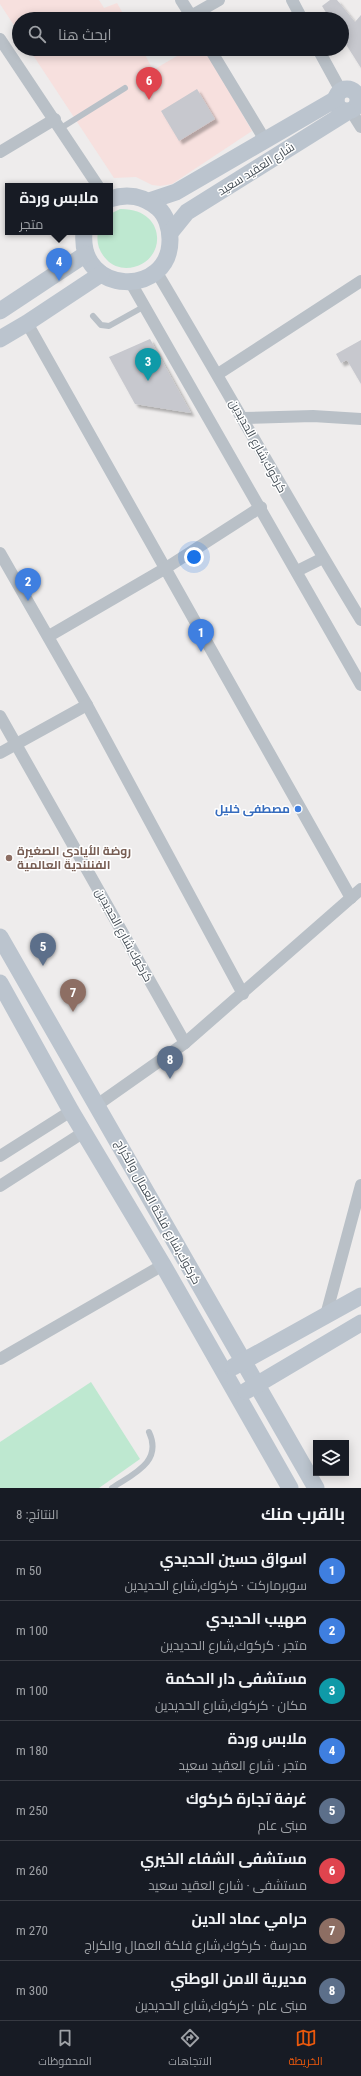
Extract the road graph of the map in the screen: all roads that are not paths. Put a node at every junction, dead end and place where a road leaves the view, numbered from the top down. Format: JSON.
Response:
{"nodes":[{"id":1,"x":181,"y":0,"type":"edge"},
{"id":2,"x":219,"y":0,"type":"edge"},
{"id":3,"x":292,"y":0,"type":"edge"},
{"id":4,"x":189,"y":12,"type":"edge"},
{"id":5,"x":200,"y":12,"type":"edge"},
{"id":6,"x":298,"y":12,"type":"edge"},
{"id":7,"x":0,"y":39,"type":"edge"},
{"id":8,"x":214,"y":56,"type":"edge"},
{"id":9,"x":323,"y":56,"type":"edge"},
{"id":10,"x":125,"y":88,"type":"dead end"},
{"id":11,"x":347,"y":90,"type":"edge"},
{"id":12,"x":354,"y":108,"type":"edge"},
{"id":13,"x":58,"y":123,"type":"junction"},
{"id":14,"x":361,"y":127,"type":"edge"},
{"id":15,"x":265,"y":140,"type":"junction"},
{"id":16,"x":0,"y":152,"type":"edge"},
{"id":17,"x":96,"y":183,"type":"edge"},
{"id":18,"x":113,"y":198,"type":"edge"},
{"id":19,"x":149,"y":201,"type":"junction"},
{"id":20,"x":170,"y":233,"type":"junction"},
{"id":21,"x":84,"y":235,"type":"edge"},
{"id":22,"x":86,"y":254,"type":"junction"},
{"id":23,"x":156,"y":271,"type":"junction"},
{"id":24,"x":101,"y":274,"type":"junction"},
{"id":25,"x":361,"y":281,"type":"edge"},
{"id":26,"x":131,"y":282,"type":"junction"},
{"id":27,"x":145,"y":306,"type":"junction"},
{"id":28,"x":0,"y":310,"type":"edge"},
{"id":29,"x":93,"y":316,"type":"dead end"},
{"id":30,"x":27,"y":323,"type":"junction"},
{"id":31,"x":0,"y":339,"type":"edge"},
{"id":32,"x":218,"y":374,"type":"junction"},
{"id":33,"x":243,"y":418,"type":"junction"},
{"id":34,"x":361,"y":419,"type":"edge"},
{"id":35,"x":261,"y":507,"type":"junction"},
{"id":36,"x":0,"y":553,"type":"edge"},
{"id":37,"x":323,"y":558,"type":"junction"},
{"id":38,"x":166,"y":568,"type":"junction"},
{"id":39,"x":297,"y":571,"type":"junction"},
{"id":40,"x":361,"y":620,"type":"edge"},
{"id":41,"x":49,"y":636,"type":"junction"},
{"id":42,"x":361,"y":685,"type":"edge"},
{"id":43,"x":87,"y":705,"type":"junction"},
{"id":44,"x":0,"y":716,"type":"edge"},
{"id":45,"x":16,"y":744,"type":"junction"},
{"id":46,"x":0,"y":753,"type":"edge"},
{"id":47,"x":361,"y":889,"type":"edge"},
{"id":48,"x":351,"y":898,"type":"junction"},
{"id":49,"x":0,"y":937,"type":"edge"},
{"id":50,"x":0,"y":983,"type":"edge"},
{"id":51,"x":243,"y":994,"type":"junction"},
{"id":52,"x":185,"y":1043,"type":"junction"},
{"id":53,"x":97,"y":1104,"type":"junction"},
{"id":54,"x":71,"y":1111,"type":"junction"},
{"id":55,"x":84,"y":1132,"type":"junction"},
{"id":56,"x":0,"y":1156,"type":"edge"},
{"id":57,"x":361,"y":1185,"type":"edge"},
{"id":58,"x":0,"y":1186,"type":"edge"},
{"id":59,"x":163,"y":1265,"type":"junction"},
{"id":60,"x":361,"y":1296,"type":"edge"},
{"id":61,"x":326,"y":1315,"type":"junction"},
{"id":62,"x":361,"y":1323,"type":"edge"},
{"id":63,"x":0,"y":1359,"type":"edge"},
{"id":64,"x":242,"y":1361,"type":"junction"},
{"id":65,"x":224,"y":1373,"type":"junction"},
{"id":66,"x":255,"y":1384,"type":"junction"},
{"id":67,"x":237,"y":1397,"type":"junction"},
{"id":68,"x":150,"y":1432,"type":"dead end"},
{"id":69,"x":112,"y":1488,"type":"edge"},
{"id":70,"x":290,"y":1488,"type":"edge"},
{"id":71,"x":316,"y":1488,"type":"edge"}],
"edges":[{"from":1,"to":4,"type":"street"},
{"from":2,"to":5,"type":"street"},
{"from":3,"to":6,"type":"street"},
{"from":7,"to":13,"type":"street"},
{"from":8,"to":15,"type":"street"},
{"from":9,"to":11,"type":"street"},
{"from":10,"to":13,"type":"lane"},
{"from":11,"to":12,"type":"street"},
{"from":11,"to":15,"type":"street","name":"شارع العقيد سعيد"},
{"from":12,"to":14,"type":"street"},
{"from":12,"to":20,"type":"street","name":"شارع العقيد سعيد"},
{"from":13,"to":16,"type":"street"},
{"from":13,"to":17,"type":"street"},
{"from":15,"to":19,"type":"street","name":"شارع العقيد سعيد"},
{"from":18,"to":19,"type":"street"},
{"from":19,"to":20,"type":"street"},
{"from":20,"to":23,"type":"street"},
{"from":21,"to":22,"type":"street"},
{"from":22,"to":24,"type":"street"},
{"from":22,"to":28,"type":"street"},
{"from":23,"to":26,"type":"street"},
{"from":23,"to":32,"type":"street","name":"كركوك,شارع الحديدين"},
{"from":24,"to":26,"type":"street"},
{"from":24,"to":30,"type":"street"},
{"from":25,"to":32,"type":"street"},
{"from":26,"to":27,"type":"street"},
{"from":27,"to":29,"type":"lane"},
{"from":27,"to":35,"type":"street"},
{"from":30,"to":31,"type":"street"},
{"from":30,"to":38,"type":"street"},
{"from":32,"to":33,"type":"street","name":"كركوك,شارع الحديدين"},
{"from":33,"to":34,"type":"street"},
{"from":33,"to":37,"type":"street","name":"كركوك,شارع الحديدين"},
{"from":35,"to":38,"type":"street"},
{"from":35,"to":39,"type":"street"},
{"from":36,"to":41,"type":"street"},
{"from":37,"to":39,"type":"street"},
{"from":37,"to":40,"type":"street","name":"كركوك,شارع الحديدين"},
{"from":38,"to":41,"type":"street"},
{"from":38,"to":48,"type":"street"},
{"from":39,"to":42,"type":"street"},
{"from":41,"to":43,"type":"street"},
{"from":43,"to":45,"type":"street"},
{"from":43,"to":51,"type":"street"},
{"from":44,"to":45,"type":"street","name":"كركوك,شارع الحديدين"},
{"from":45,"to":46,"type":"street"},
{"from":45,"to":52,"type":"street","name":"كركوك,شارع الحديدين"},
{"from":47,"to":48,"type":"street"},
{"from":48,"to":51,"type":"street"},
{"from":49,"to":53,"type":"street","name":"كركوك,شارع فلكة العمال والكراج"},
{"from":50,"to":54,"type":"street","name":"كركوك,شارع فلكة العمال والكراج"},
{"from":51,"to":52,"type":"street"},
{"from":52,"to":53,"type":"street"},
{"from":53,"to":64,"type":"street","name":"كركوك,شارع فلكة العمال والكراج"},
{"from":54,"to":55,"type":"street","name":"كركوك,شارع فلكة العمال والكراج"},
{"from":54,"to":56,"type":"street"},
{"from":55,"to":58,"type":"street"},
{"from":55,"to":59,"type":"street","name":"كركوك,شارع فلكة العمال والكراج"},
{"from":57,"to":61,"type":"street"},
{"from":59,"to":63,"type":"street"},
{"from":59,"to":65,"type":"street","name":"كركوك,شارع فلكة العمال والكراج"},
{"from":60,"to":61,"type":"street"},
{"from":61,"to":64,"type":"street"},
{"from":62,"to":66,"type":"street"},
{"from":64,"to":65,"type":"street"},
{"from":64,"to":66,"type":"street","name":"كركوك,شارع فلكة العمال والكراج"},
{"from":65,"to":67,"type":"street","name":"كركوك,شارع فلكة العمال والكراج"},
{"from":66,"to":67,"type":"street"},
{"from":66,"to":71,"type":"street","name":"كركوك,شارع فلكة العمال والكراج"},
{"from":67,"to":70,"type":"street","name":"كركوك,شارع فلكة العمال والكراج"},
{"from":68,"to":69,"type":"lane"}]}
